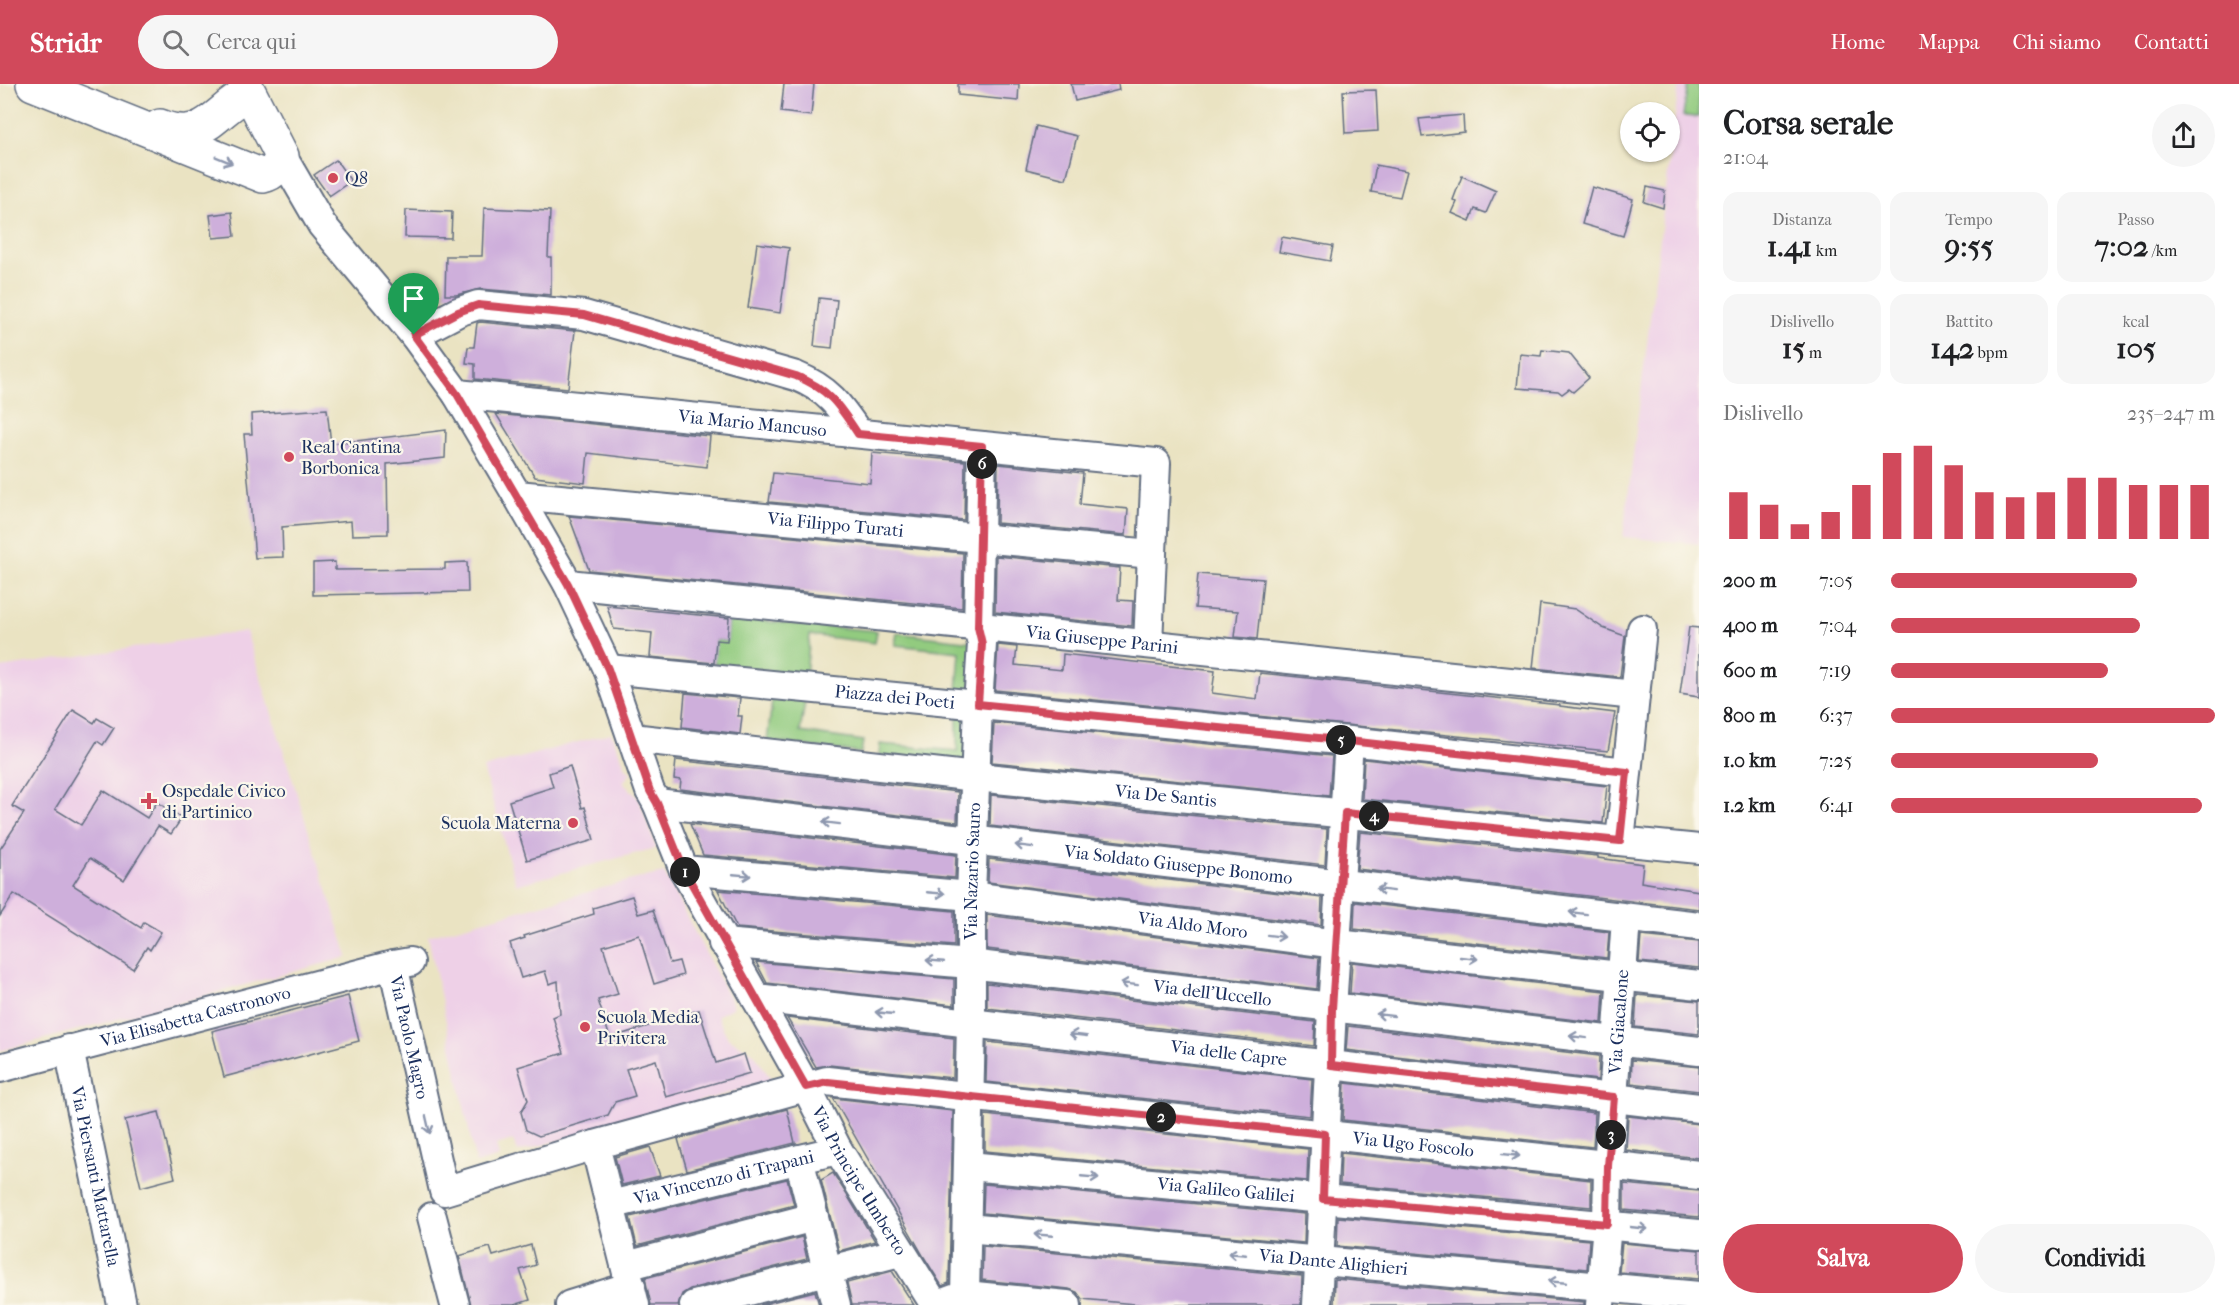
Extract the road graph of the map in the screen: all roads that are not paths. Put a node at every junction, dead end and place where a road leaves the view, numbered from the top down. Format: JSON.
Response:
{"nodes":[{"id":1,"x":33,"y":84,"type":"edge"},
{"id":2,"x":94,"y":84,"type":"edge"},
{"id":3,"x":247,"y":88,"type":"edge"},
{"id":4,"x":272,"y":166,"type":"junction"},
{"id":5,"x":414,"y":335,"type":"junction"},
{"id":6,"x":457,"y":394,"type":"junction"},
{"id":7,"x":858,"y":434,"type":"junction"},
{"id":8,"x":982,"y":446,"type":"junction"},
{"id":9,"x":517,"y":495,"type":"junction"},
{"id":10,"x":980,"y":538,"type":"junction"},
{"id":11,"x":1152,"y":554,"type":"junction"},
{"id":12,"x":568,"y":584,"type":"junction"},
{"id":13,"x":978,"y":627,"type":"junction"},
{"id":14,"x":1642,"y":629,"type":"dead end"},
{"id":15,"x":1148,"y":644,"type":"junction"},
{"id":16,"x":608,"y":669,"type":"junction"},
{"id":17,"x":1635,"y":695,"type":"junction"},
{"id":18,"x":978,"y":704,"type":"junction"},
{"id":19,"x":632,"y":738,"type":"junction"},
{"id":20,"x":1349,"y":741,"type":"junction"},
{"id":21,"x":1627,"y":772,"type":"junction"},
{"id":22,"x":976,"y":777,"type":"junction"},
{"id":23,"x":657,"y":803,"type":"junction"},
{"id":24,"x":1345,"y":813,"type":"junction"},
{"id":25,"x":972,"y":840,"type":"junction"},
{"id":26,"x":1620,"y":841,"type":"junction"},
{"id":27,"x":1699,"y":849,"type":"edge"},
{"id":28,"x":684,"y":870,"type":"junction"},
{"id":29,"x":1340,"y":884,"type":"junction"},
{"id":30,"x":970,"y":896,"type":"junction"},
{"id":31,"x":1626,"y":919,"type":"junction"},
{"id":32,"x":1699,"y":926,"type":"edge"},
{"id":33,"x":723,"y":943,"type":"junction"},
{"id":34,"x":1337,"y":944,"type":"junction"},
{"id":35,"x":970,"y":964,"type":"junction"},
{"id":36,"x":393,"y":965,"type":"joint"},
{"id":37,"x":1621,"y":975,"type":"junction"},
{"id":38,"x":1699,"y":985,"type":"edge"},
{"id":39,"x":756,"y":998,"type":"junction"},
{"id":40,"x":1332,"y":1009,"type":"junction"},
{"id":41,"x":972,"y":1022,"type":"junction"},
{"id":42,"x":1618,"y":1042,"type":"junction"},
{"id":43,"x":69,"y":1049,"type":"junction"},
{"id":44,"x":1699,"y":1051,"type":"edge"},
{"id":45,"x":1331,"y":1065,"type":"junction"},
{"id":46,"x":0,"y":1068,"type":"edge"},
{"id":47,"x":806,"y":1087,"type":"junction"},
{"id":48,"x":970,"y":1096,"type":"junction"},
{"id":49,"x":1614,"y":1097,"type":"junction"},
{"id":50,"x":1699,"y":1108,"type":"edge"},
{"id":51,"x":1325,"y":1134,"type":"junction"},
{"id":52,"x":595,"y":1145,"type":"junction"},
{"id":53,"x":838,"y":1150,"type":"junction"},
{"id":54,"x":799,"y":1159,"type":"junction"},
{"id":55,"x":969,"y":1166,"type":"junction"},
{"id":56,"x":1608,"y":1166,"type":"junction"},
{"id":57,"x":1699,"y":1175,"type":"edge"},
{"id":58,"x":1323,"y":1199,"type":"junction"},
{"id":59,"x":610,"y":1205,"type":"junction"},
{"id":60,"x":432,"y":1217,"type":"dead end"},
{"id":61,"x":814,"y":1217,"type":"junction"},
{"id":62,"x":1607,"y":1224,"type":"junction"},
{"id":63,"x":967,"y":1228,"type":"junction"},
{"id":64,"x":1699,"y":1234,"type":"edge"},
{"id":65,"x":900,"y":1252,"type":"junction"},
{"id":66,"x":1319,"y":1261,"type":"junction"},
{"id":67,"x":827,"y":1270,"type":"junction"},
{"id":68,"x":631,"y":1286,"type":"edge"},
{"id":69,"x":965,"y":1295,"type":"junction"},
{"id":70,"x":1601,"y":1295,"type":"edge"},
{"id":71,"x":1699,"y":1296,"type":"edge"},
{"id":72,"x":122,"y":1305,"type":"edge"},
{"id":73,"x":455,"y":1305,"type":"edge"},
{"id":74,"x":570,"y":1305,"type":"edge"},
{"id":75,"x":694,"y":1305,"type":"edge"},
{"id":76,"x":836,"y":1305,"type":"edge"},
{"id":77,"x":935,"y":1305,"type":"edge"},
{"id":78,"x":1067,"y":1305,"type":"edge"},
{"id":79,"x":1317,"y":1305,"type":"edge"}],
"edges":[{"from":1,"to":4,"type":"main road","one_way":true},
{"from":2,"to":3,"type":"main road"},
{"from":3,"to":4,"type":"main road"},
{"from":4,"to":5,"type":"street","name":"Via Principe Umberto"},
{"from":5,"to":6,"type":"street","name":"Via Principe Umberto"},
{"from":5,"to":7,"type":"street"},
{"from":6,"to":7,"type":"street","name":"Via Mario Mancuso"},
{"from":6,"to":9,"type":"street","name":"Via Principe Umberto"},
{"from":7,"to":8,"type":"street","name":"Via Mario Mancuso"},
{"from":8,"to":10,"type":"street","name":"Via Nazario Sauro"},
{"from":8,"to":11,"type":"street","name":"Via Mario Mancuso"},
{"from":9,"to":10,"type":"street","name":"Via Filippo Turati"},
{"from":9,"to":12,"type":"street","name":"Via Principe Umberto"},
{"from":10,"to":11,"type":"street","name":"Via Filippo Turati"},
{"from":10,"to":13,"type":"street","name":"Via Nazario Sauro"},
{"from":11,"to":15,"type":"street"},
{"from":12,"to":13,"type":"street","name":"Via Giuseppe Parini"},
{"from":12,"to":16,"type":"street","name":"Via Principe Umberto"},
{"from":13,"to":15,"type":"street","name":"Via Giuseppe Parini"},
{"from":13,"to":18,"type":"street","name":"Via Nazario Sauro"},
{"from":14,"to":17,"type":"street"},
{"from":15,"to":17,"type":"street","name":"Via Giuseppe Parini"},
{"from":16,"to":18,"type":"street","name":"Piazza dei Poeti"},
{"from":16,"to":19,"type":"street","name":"Via Principe Umberto"},
{"from":17,"to":21,"type":"street"},
{"from":18,"to":20,"type":"street","name":"Piazza dei Poeti"},
{"from":18,"to":22,"type":"street","name":"Via Nazario Sauro"},
{"from":19,"to":22,"type":"street","name":"Via De Santis"},
{"from":19,"to":23,"type":"street","name":"Via Principe Umberto"},
{"from":20,"to":21,"type":"street","name":"Piazza dei Poeti"},
{"from":20,"to":24,"type":"street"},
{"from":21,"to":26,"type":"street"},
{"from":22,"to":24,"type":"street","name":"Via De Santis"},
{"from":22,"to":25,"type":"street","name":"Via Nazario Sauro"},
{"from":25,"to":23,"type":"street","name":"Via Soldato Giuseppe Bonomo","one_way":true},
{"from":23,"to":28,"type":"street","name":"Via Principe Umberto"},
{"from":24,"to":26,"type":"street","name":"Via De Santis"},
{"from":24,"to":29,"type":"street"},
{"from":29,"to":25,"type":"street","name":"Via Soldato Giuseppe Bonomo","one_way":true},
{"from":25,"to":30,"type":"street","name":"Via Nazario Sauro"},
{"from":26,"to":27,"type":"street","name":"Via De Santis"},
{"from":28,"to":30,"type":"street","name":"Via Aldo Moro","one_way":true},
{"from":28,"to":33,"type":"street","name":"Via Principe Umberto"},
{"from":31,"to":29,"type":"street","name":"Via Soldato Giuseppe Bonomo","one_way":true},
{"from":29,"to":34,"type":"street"},
{"from":30,"to":34,"type":"street","name":"Via Aldo Moro","one_way":true},
{"from":30,"to":35,"type":"street","name":"Via Nazario Sauro"},
{"from":31,"to":32,"type":"street","name":"Via Soldato Giuseppe Bonomo"},
{"from":31,"to":37,"type":"street","name":"Via Giacalone"},
{"from":35,"to":33,"type":"street","name":"Via dell'Uccello","one_way":true},
{"from":33,"to":39,"type":"street","name":"Via Principe Umberto"},
{"from":34,"to":37,"type":"street","name":"Via Aldo Moro","one_way":true},
{"from":34,"to":40,"type":"street"},
{"from":40,"to":35,"type":"street","name":"Via dell'Uccello","one_way":true},
{"from":35,"to":41,"type":"street","name":"Via Nazario Sauro"},
{"from":36,"to":43,"type":"street","name":"Via Elisabetta Castronovo"},
{"from":36,"to":52,"type":"street","name":"Via Paolo Magro"},
{"from":37,"to":38,"type":"street","name":"Via Aldo Moro"},
{"from":37,"to":42,"type":"street","name":"Via Giacalone"},
{"from":41,"to":39,"type":"street","name":"Via delle Capre","one_way":true},
{"from":39,"to":47,"type":"street","name":"Via Principe Umberto"},
{"from":42,"to":40,"type":"street","name":"Via dell'Uccello","one_way":true},
{"from":40,"to":45,"type":"street"},
{"from":45,"to":41,"type":"street","name":"Via delle Capre","one_way":true},
{"from":41,"to":48,"type":"street","name":"Via Nazario Sauro"},
{"from":42,"to":44,"type":"street","name":"Via dell'Uccello"},
{"from":42,"to":49,"type":"street","name":"Via Giacalone"},
{"from":43,"to":46,"type":"street","name":"Via Elisabetta Castronovo"},
{"from":43,"to":72,"type":"street","name":"Via Piersanti Mattarella"},
{"from":45,"to":49,"type":"street","name":"Via delle Capre"},
{"from":45,"to":51,"type":"street"},
{"from":47,"to":48,"type":"street","name":"Via Ugo Foscolo"},
{"from":47,"to":52,"type":"street","name":"Via Paolo Magro"},
{"from":47,"to":53,"type":"street","name":"Via Principe Umberto"},
{"from":48,"to":51,"type":"street","name":"Via Ugo Foscolo"},
{"from":48,"to":55,"type":"street","name":"Via Nazario Sauro"},
{"from":49,"to":50,"type":"street","name":"Via delle Capre"},
{"from":49,"to":56,"type":"street","name":"Via Giacalone"},
{"from":51,"to":56,"type":"street","name":"Via Ugo Foscolo","one_way":true},
{"from":51,"to":58,"type":"street"},
{"from":52,"to":59,"type":"street"},
{"from":53,"to":54,"type":"street","name":"Via Vincenzo di Trapani"},
{"from":53,"to":65,"type":"street","name":"Via Principe Umberto"},
{"from":54,"to":59,"type":"street","name":"Via Vincenzo di Trapani"},
{"from":54,"to":61,"type":"street"},
{"from":55,"to":58,"type":"street","name":"Via Galileo Galilei","one_way":true},
{"from":55,"to":63,"type":"street","name":"Via Nazario Sauro"},
{"from":56,"to":57,"type":"street","name":"Via Ugo Foscolo"},
{"from":56,"to":62,"type":"street","name":"Via Giacalone"},
{"from":58,"to":62,"type":"street","name":"Via Galileo Galilei"},
{"from":58,"to":66,"type":"street"},
{"from":59,"to":68,"type":"street"},
{"from":60,"to":73,"type":"street"},
{"from":61,"to":67,"type":"street"},
{"from":61,"to":68,"type":"street"},
{"from":62,"to":64,"type":"street","name":"Via Galileo Galilei","one_way":true},
{"from":62,"to":70,"type":"street","name":"Via Giacalone"},
{"from":66,"to":63,"type":"street","name":"Via Dante Alighieri","one_way":true},
{"from":63,"to":69,"type":"street","name":"Via Nazario Sauro"},
{"from":65,"to":67,"type":"street"},
{"from":65,"to":77,"type":"street","name":"Via Principe Umberto"},
{"from":70,"to":66,"type":"street","name":"Via Dante Alighieri","one_way":true},
{"from":66,"to":79,"type":"street"},
{"from":67,"to":75,"type":"street"},
{"from":67,"to":76,"type":"street"},
{"from":68,"to":74,"type":"street"},
{"from":69,"to":77,"type":"street"},
{"from":69,"to":78,"type":"street"},
{"from":70,"to":71,"type":"street","name":"Via Dante Alighieri"}]}
